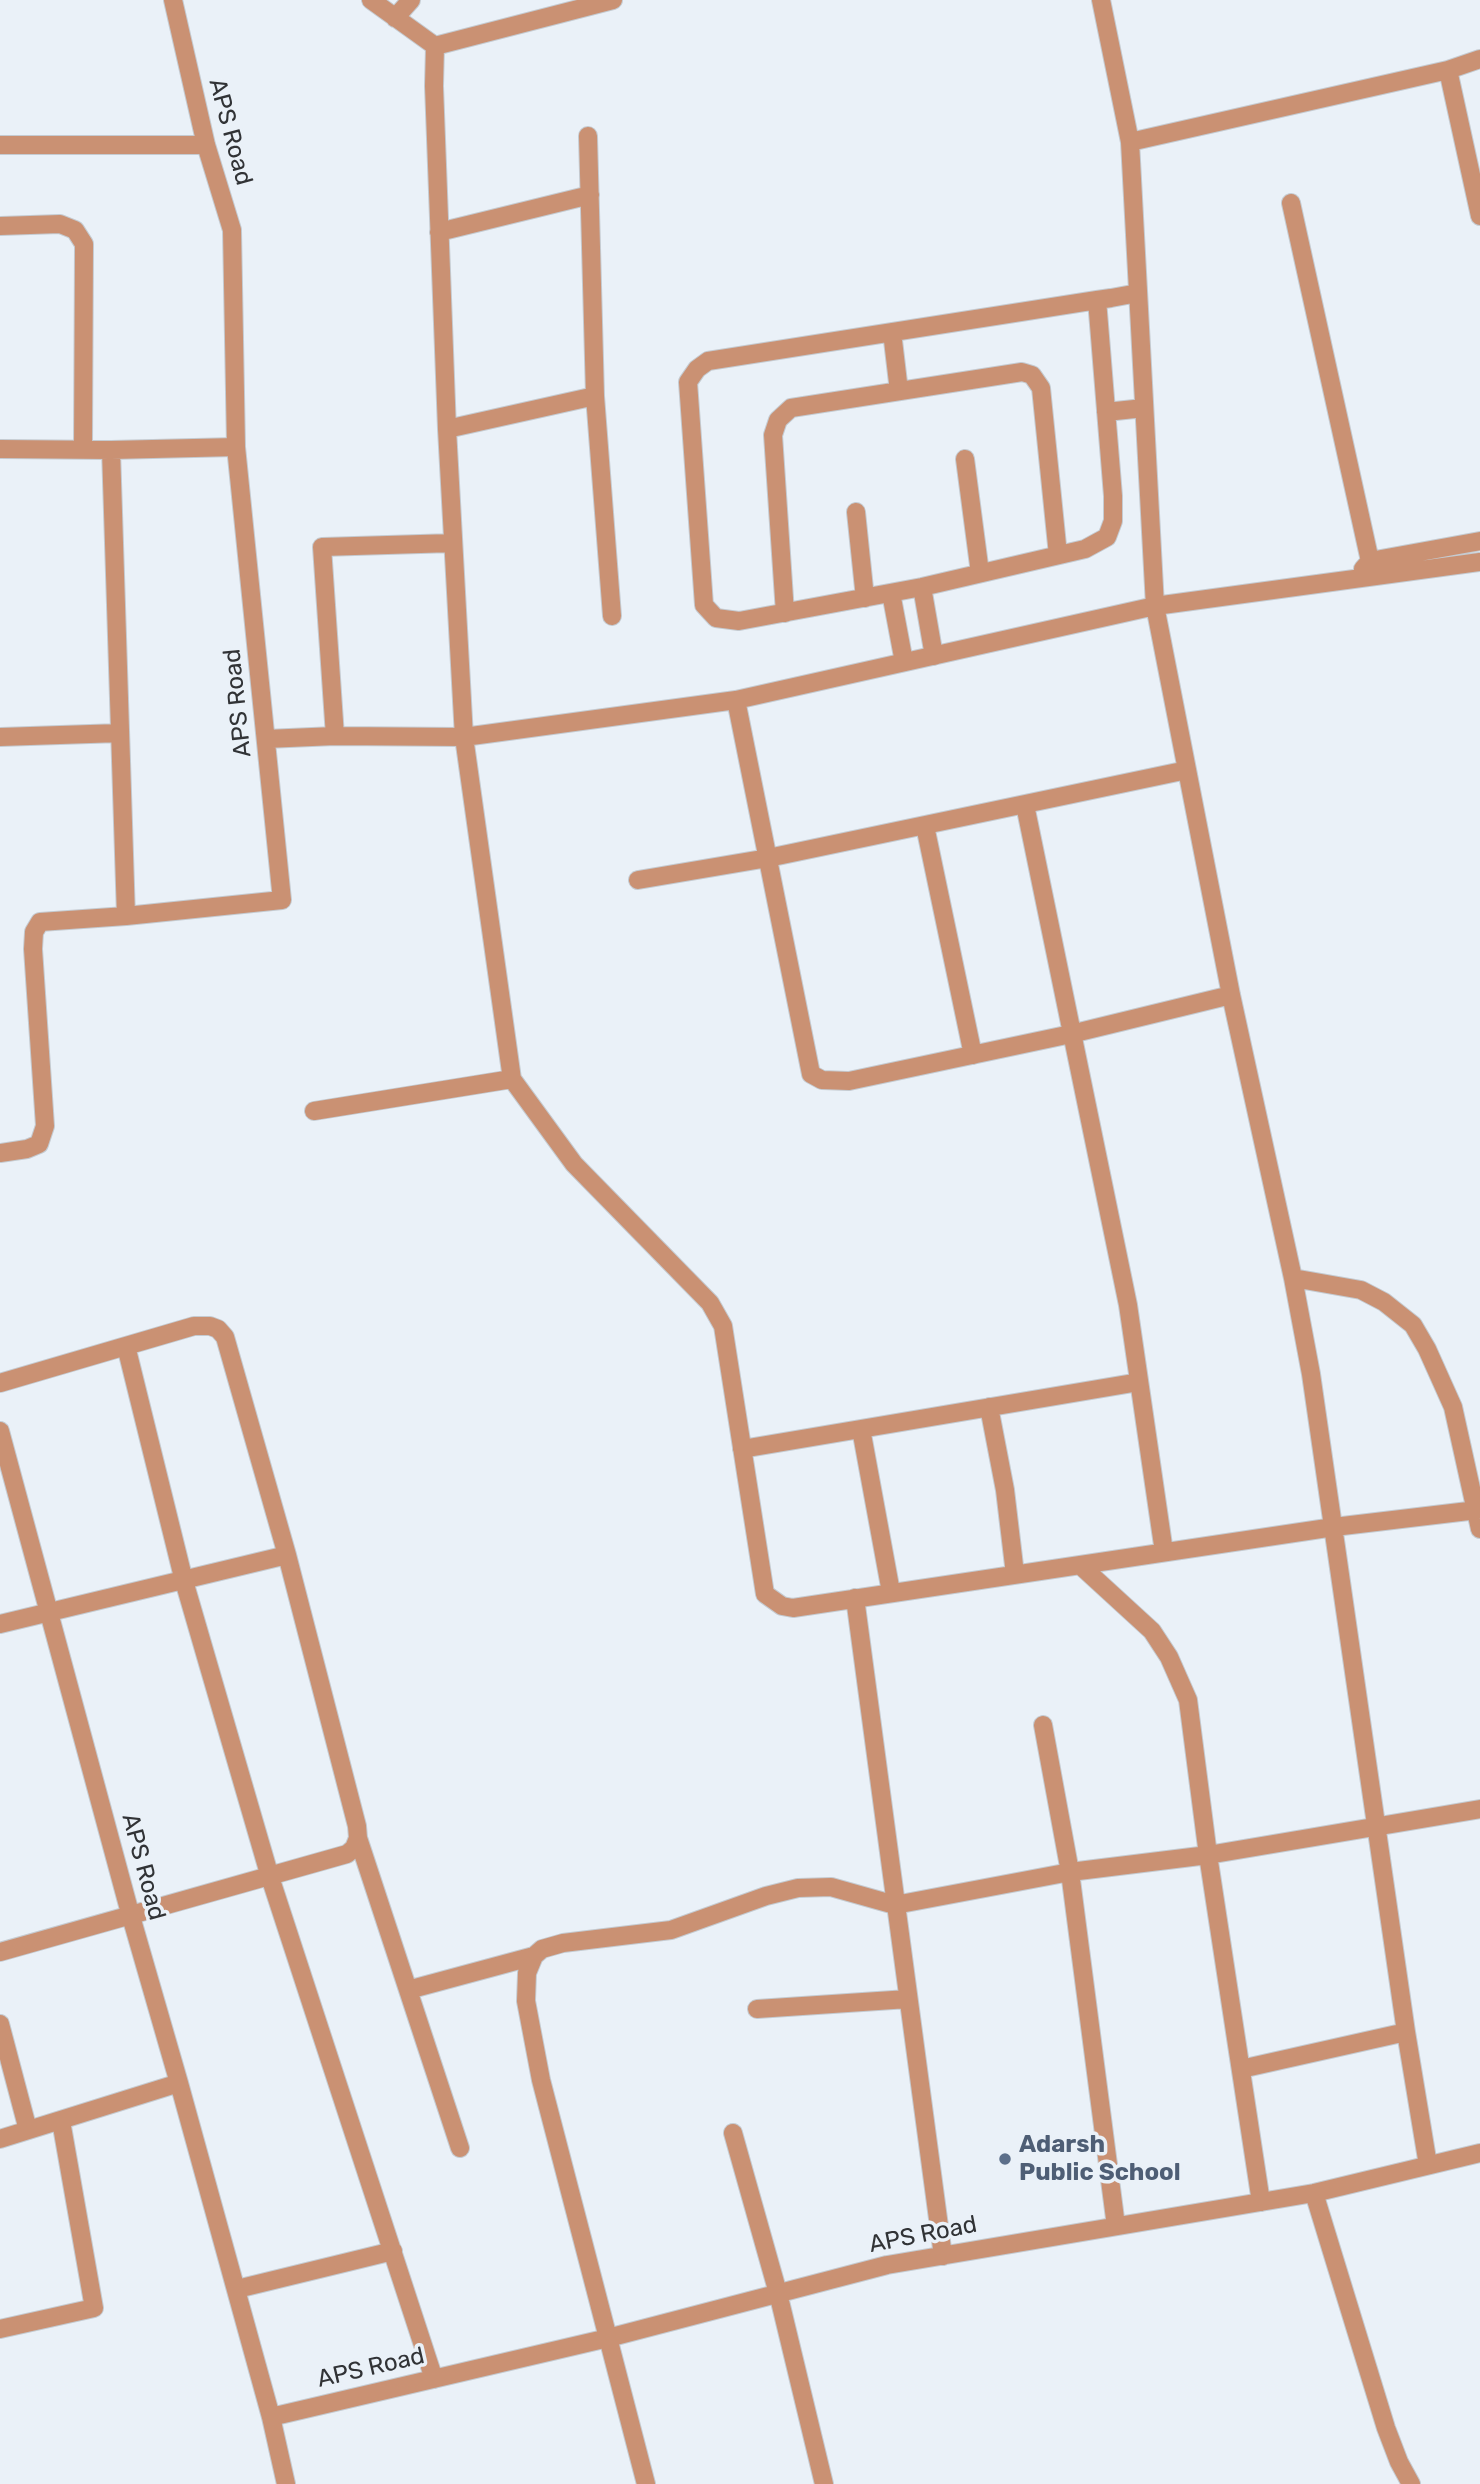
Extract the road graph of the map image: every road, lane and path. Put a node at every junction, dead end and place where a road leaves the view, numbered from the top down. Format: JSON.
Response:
{"nodes":[{"id":1,"x":173,"y":0,"type":"edge"},
{"id":2,"x":370,"y":0,"type":"edge"},
{"id":3,"x":411,"y":0,"type":"edge"},
{"id":4,"x":613,"y":0,"type":"edge"},
{"id":5,"x":1101,"y":0,"type":"edge"},
{"id":6,"x":395,"y":18,"type":"junction"},
{"id":7,"x":435,"y":46,"type":"junction"},
{"id":8,"x":1480,"y":60,"type":"edge"},
{"id":9,"x":1448,"y":69,"type":"junction"},
{"id":10,"x":588,"y":135,"type":"dead end"},
{"id":11,"x":1130,"y":142,"type":"junction"},
{"id":12,"x":0,"y":145,"type":"edge"},
{"id":13,"x":206,"y":145,"type":"junction"},
{"id":14,"x":590,"y":195,"type":"junction"},
{"id":15,"x":1291,"y":203,"type":"dead end"},
{"id":16,"x":1480,"y":216,"type":"edge"},
{"id":17,"x":0,"y":226,"type":"edge"},
{"id":18,"x":439,"y":232,"type":"junction"},
{"id":19,"x":1138,"y":293,"type":"junction"},
{"id":20,"x":1097,"y":300,"type":"junction"},
{"id":21,"x":891,"y":332,"type":"junction"},
{"id":22,"x":899,"y":391,"type":"junction"},
{"id":23,"x":595,"y":396,"type":"junction"},
{"id":24,"x":1144,"y":408,"type":"junction"},
{"id":25,"x":1106,"y":412,"type":"junction"},
{"id":26,"x":447,"y":429,"type":"junction"},
{"id":27,"x":236,"y":447,"type":"junction"},
{"id":28,"x":0,"y":449,"type":"edge"},
{"id":29,"x":83,"y":449,"type":"junction"},
{"id":30,"x":111,"y":450,"type":"junction"},
{"id":31,"x":965,"y":459,"type":"dead end"},
{"id":32,"x":856,"y":512,"type":"dead end"},
{"id":33,"x":1480,"y":541,"type":"edge"},
{"id":34,"x":453,"y":543,"type":"junction"},
{"id":35,"x":1058,"y":555,"type":"junction"},
{"id":36,"x":1370,"y":561,"type":"junction"},
{"id":37,"x":1480,"y":562,"type":"edge"},
{"id":38,"x":980,"y":573,"type":"junction"},
{"id":39,"x":1357,"y":577,"type":"junction"},
{"id":40,"x":922,"y":587,"type":"junction"},
{"id":41,"x":891,"y":593,"type":"junction"},
{"id":42,"x":865,"y":598,"type":"junction"},
{"id":43,"x":1154,"y":606,"type":"junction"},
{"id":44,"x":785,"y":613,"type":"junction"},
{"id":45,"x":612,"y":616,"type":"dead end"},
{"id":46,"x":933,"y":656,"type":"junction"},
{"id":47,"x":904,"y":662,"type":"junction"},
{"id":48,"x":736,"y":700,"type":"junction"},
{"id":49,"x":120,"y":733,"type":"junction"},
{"id":50,"x":335,"y":736,"type":"junction"},
{"id":51,"x":0,"y":737,"type":"edge"},
{"id":52,"x":464,"y":737,"type":"junction"},
{"id":53,"x":266,"y":738,"type":"junction"},
{"id":54,"x":1187,"y":770,"type":"junction"},
{"id":55,"x":1025,"y":805,"type":"junction"},
{"id":56,"x":925,"y":826,"type":"junction"},
{"id":57,"x":768,"y":858,"type":"junction"},
{"id":58,"x":638,"y":880,"type":"dead end"},
{"id":59,"x":125,"y":916,"type":"junction"},
{"id":60,"x":1231,"y":995,"type":"junction"},
{"id":61,"x":1071,"y":1034,"type":"junction"},
{"id":62,"x":973,"y":1055,"type":"junction"},
{"id":63,"x":512,"y":1079,"type":"junction"},
{"id":64,"x":314,"y":1111,"type":"dead end"},
{"id":65,"x":0,"y":1153,"type":"edge"},
{"id":66,"x":1293,"y":1278,"type":"junction"},
{"id":67,"x":125,"y":1346,"type":"junction"},
{"id":68,"x":1139,"y":1382,"type":"junction"},
{"id":69,"x":0,"y":1383,"type":"edge"},
{"id":70,"x":989,"y":1407,"type":"junction"},
{"id":71,"x":861,"y":1429,"type":"junction"},
{"id":72,"x":0,"y":1432,"type":"edge"},
{"id":73,"x":741,"y":1449,"type":"junction"},
{"id":74,"x":1477,"y":1510,"type":"junction"},
{"id":75,"x":1334,"y":1527,"type":"junction"},
{"id":76,"x":1480,"y":1529,"type":"edge"},
{"id":77,"x":1164,"y":1552,"type":"junction"},
{"id":78,"x":286,"y":1555,"type":"junction"},
{"id":79,"x":1080,"y":1565,"type":"junction"},
{"id":80,"x":1015,"y":1574,"type":"junction"},
{"id":81,"x":184,"y":1581,"type":"junction"},
{"id":82,"x":891,"y":1592,"type":"junction"},
{"id":83,"x":855,"y":1598,"type":"junction"},
{"id":84,"x":49,"y":1612,"type":"junction"},
{"id":85,"x":0,"y":1624,"type":"edge"},
{"id":86,"x":1043,"y":1725,"type":"dead end"},
{"id":87,"x":1480,"y":1809,"type":"edge"},
{"id":88,"x":1378,"y":1828,"type":"junction"},
{"id":89,"x":358,"y":1838,"type":"junction"},
{"id":90,"x":1208,"y":1855,"type":"junction"},
{"id":91,"x":1070,"y":1872,"type":"junction"},
{"id":92,"x":270,"y":1877,"type":"junction"},
{"id":93,"x":895,"y":1905,"type":"junction"},
{"id":94,"x":130,"y":1913,"type":"junction"},
{"id":95,"x":0,"y":1952,"type":"edge"},
{"id":96,"x":534,"y":1956,"type":"junction"},
{"id":97,"x":408,"y":1990,"type":"junction"},
{"id":98,"x":908,"y":1999,"type":"junction"},
{"id":99,"x":757,"y":2009,"type":"dead end"},
{"id":100,"x":0,"y":2024,"type":"edge"},
{"id":101,"x":1406,"y":2032,"type":"junction"},
{"id":102,"x":1241,"y":2070,"type":"junction"},
{"id":103,"x":180,"y":2083,"type":"junction"},
{"id":104,"x":61,"y":2121,"type":"junction"},
{"id":105,"x":28,"y":2130,"type":"junction"},
{"id":106,"x":733,"y":2133,"type":"dead end"},
{"id":107,"x":0,"y":2139,"type":"edge"},
{"id":108,"x":460,"y":2148,"type":"dead end"},
{"id":109,"x":1480,"y":2153,"type":"edge"},
{"id":110,"x":1428,"y":2165,"type":"junction"},
{"id":111,"x":1314,"y":2193,"type":"junction"},
{"id":112,"x":1261,"y":2202,"type":"junction"},
{"id":113,"x":1116,"y":2226,"type":"junction"},
{"id":114,"x":393,"y":2251,"type":"junction"},
{"id":115,"x":943,"y":2256,"type":"junction"},
{"id":116,"x":237,"y":2289,"type":"junction"},
{"id":117,"x":778,"y":2293,"type":"junction"},
{"id":118,"x":0,"y":2329,"type":"edge"},
{"id":119,"x":608,"y":2337,"type":"junction"},
{"id":120,"x":434,"y":2379,"type":"junction"},
{"id":121,"x":271,"y":2417,"type":"junction"},
{"id":122,"x":285,"y":2484,"type":"edge"},
{"id":123,"x":646,"y":2484,"type":"edge"},
{"id":124,"x":824,"y":2484,"type":"edge"},
{"id":125,"x":1411,"y":2484,"type":"edge"}],
"edges":[{"from":1,"to":13,"type":"street","name":"APS Road"},
{"from":2,"to":6,"type":"street"},
{"from":3,"to":6,"type":"street"},
{"from":4,"to":7,"type":"street"},
{"from":5,"to":11,"type":"street"},
{"from":6,"to":7,"type":"street"},
{"from":7,"to":18,"type":"street"},
{"from":8,"to":9,"type":"street"},
{"from":9,"to":11,"type":"street"},
{"from":9,"to":16,"type":"street"},
{"from":10,"to":14,"type":"street"},
{"from":11,"to":19,"type":"street"},
{"from":12,"to":13,"type":"street"},
{"from":13,"to":27,"type":"street","name":"APS Road"},
{"from":14,"to":18,"type":"street"},
{"from":14,"to":23,"type":"street"},
{"from":15,"to":36,"type":"street"},
{"from":17,"to":29,"type":"street"},
{"from":18,"to":26,"type":"street"},
{"from":19,"to":20,"type":"street"},
{"from":19,"to":24,"type":"street"},
{"from":20,"to":21,"type":"street"},
{"from":20,"to":25,"type":"street"},
{"from":21,"to":22,"type":"street"},
{"from":21,"to":44,"type":"street"},
{"from":22,"to":35,"type":"street"},
{"from":22,"to":44,"type":"street"},
{"from":23,"to":26,"type":"street"},
{"from":23,"to":45,"type":"street"},
{"from":24,"to":25,"type":"street"},
{"from":24,"to":43,"type":"street"},
{"from":25,"to":35,"type":"street"},
{"from":26,"to":34,"type":"street"},
{"from":27,"to":30,"type":"street"},
{"from":27,"to":53,"type":"street","name":"APS Road"},
{"from":28,"to":29,"type":"street"},
{"from":29,"to":30,"type":"street"},
{"from":30,"to":49,"type":"street"},
{"from":31,"to":38,"type":"street"},
{"from":32,"to":42,"type":"street"},
{"from":33,"to":36,"type":"street"},
{"from":34,"to":50,"type":"street"},
{"from":34,"to":52,"type":"street"},
{"from":35,"to":38,"type":"street"},
{"from":36,"to":39,"type":"street"},
{"from":37,"to":39,"type":"street"},
{"from":38,"to":40,"type":"street"},
{"from":39,"to":43,"type":"street"},
{"from":40,"to":41,"type":"street"},
{"from":40,"to":46,"type":"street"},
{"from":41,"to":42,"type":"street"},
{"from":41,"to":47,"type":"street"},
{"from":42,"to":44,"type":"street"},
{"from":43,"to":46,"type":"street"},
{"from":43,"to":54,"type":"street"},
{"from":46,"to":47,"type":"street"},
{"from":47,"to":48,"type":"street"},
{"from":48,"to":52,"type":"street"},
{"from":48,"to":57,"type":"street"},
{"from":49,"to":51,"type":"street"},
{"from":49,"to":59,"type":"street"},
{"from":50,"to":52,"type":"street"},
{"from":50,"to":53,"type":"street"},
{"from":52,"to":63,"type":"street"},
{"from":53,"to":59,"type":"street","name":"APS Road"},
{"from":54,"to":55,"type":"street"},
{"from":54,"to":60,"type":"street"},
{"from":55,"to":56,"type":"street"},
{"from":55,"to":61,"type":"street"},
{"from":56,"to":57,"type":"street"},
{"from":56,"to":62,"type":"street"},
{"from":57,"to":58,"type":"street"},
{"from":57,"to":62,"type":"street"},
{"from":59,"to":65,"type":"street","name":"APS Road"},
{"from":60,"to":61,"type":"street"},
{"from":60,"to":66,"type":"street"},
{"from":61,"to":62,"type":"street"},
{"from":61,"to":68,"type":"street"},
{"from":63,"to":64,"type":"street"},
{"from":63,"to":73,"type":"street"},
{"from":66,"to":74,"type":"street"},
{"from":66,"to":75,"type":"street"},
{"from":67,"to":69,"type":"street"},
{"from":67,"to":78,"type":"street"},
{"from":67,"to":81,"type":"street"},
{"from":68,"to":70,"type":"street"},
{"from":68,"to":77,"type":"street"},
{"from":70,"to":71,"type":"street"},
{"from":70,"to":80,"type":"street"},
{"from":71,"to":73,"type":"street"},
{"from":71,"to":82,"type":"street"},
{"from":72,"to":84,"type":"street","name":"APS Road"},
{"from":73,"to":83,"type":"street"},
{"from":74,"to":75,"type":"street"},
{"from":74,"to":76,"type":"street"},
{"from":75,"to":77,"type":"street"},
{"from":75,"to":88,"type":"street"},
{"from":77,"to":79,"type":"street"},
{"from":78,"to":81,"type":"street"},
{"from":78,"to":89,"type":"street"},
{"from":79,"to":80,"type":"street"},
{"from":79,"to":90,"type":"street"},
{"from":80,"to":82,"type":"street"},
{"from":81,"to":84,"type":"street"},
{"from":81,"to":92,"type":"street"},
{"from":82,"to":83,"type":"street"},
{"from":83,"to":93,"type":"street"},
{"from":84,"to":85,"type":"street"},
{"from":84,"to":94,"type":"street","name":"APS Road"},
{"from":86,"to":91,"type":"street"},
{"from":87,"to":88,"type":"street"},
{"from":88,"to":90,"type":"street"},
{"from":88,"to":101,"type":"street"},
{"from":89,"to":92,"type":"street"},
{"from":89,"to":97,"type":"street"},
{"from":90,"to":91,"type":"street"},
{"from":90,"to":102,"type":"street"},
{"from":91,"to":93,"type":"street"},
{"from":91,"to":113,"type":"street"},
{"from":92,"to":94,"type":"street"},
{"from":92,"to":114,"type":"street"},
{"from":93,"to":96,"type":"street"},
{"from":93,"to":98,"type":"street"},
{"from":94,"to":95,"type":"street"},
{"from":94,"to":103,"type":"street","name":"APS Road"},
{"from":96,"to":97,"type":"street"},
{"from":96,"to":119,"type":"street"},
{"from":97,"to":108,"type":"street"},
{"from":98,"to":99,"type":"street"},
{"from":98,"to":115,"type":"street"},
{"from":100,"to":105,"type":"street"},
{"from":101,"to":102,"type":"street"},
{"from":101,"to":110,"type":"street"},
{"from":102,"to":112,"type":"street"},
{"from":103,"to":104,"type":"street"},
{"from":103,"to":116,"type":"street","name":"APS Road"},
{"from":104,"to":105,"type":"street"},
{"from":104,"to":118,"type":"street"},
{"from":105,"to":107,"type":"street"},
{"from":106,"to":117,"type":"street"},
{"from":109,"to":110,"type":"street","name":"APS Road"},
{"from":110,"to":111,"type":"street","name":"APS Road"},
{"from":111,"to":112,"type":"street","name":"APS Road"},
{"from":111,"to":125,"type":"street"},
{"from":112,"to":113,"type":"street","name":"APS Road"},
{"from":113,"to":115,"type":"street","name":"APS Road"},
{"from":114,"to":116,"type":"street"},
{"from":114,"to":120,"type":"street"},
{"from":115,"to":117,"type":"street","name":"APS Road"},
{"from":116,"to":121,"type":"street","name":"APS Road"},
{"from":117,"to":119,"type":"street","name":"APS Road"},
{"from":117,"to":124,"type":"street"},
{"from":119,"to":120,"type":"street","name":"APS Road"},
{"from":119,"to":123,"type":"street"},
{"from":120,"to":121,"type":"street","name":"APS Road"},
{"from":121,"to":122,"type":"street"}]}
